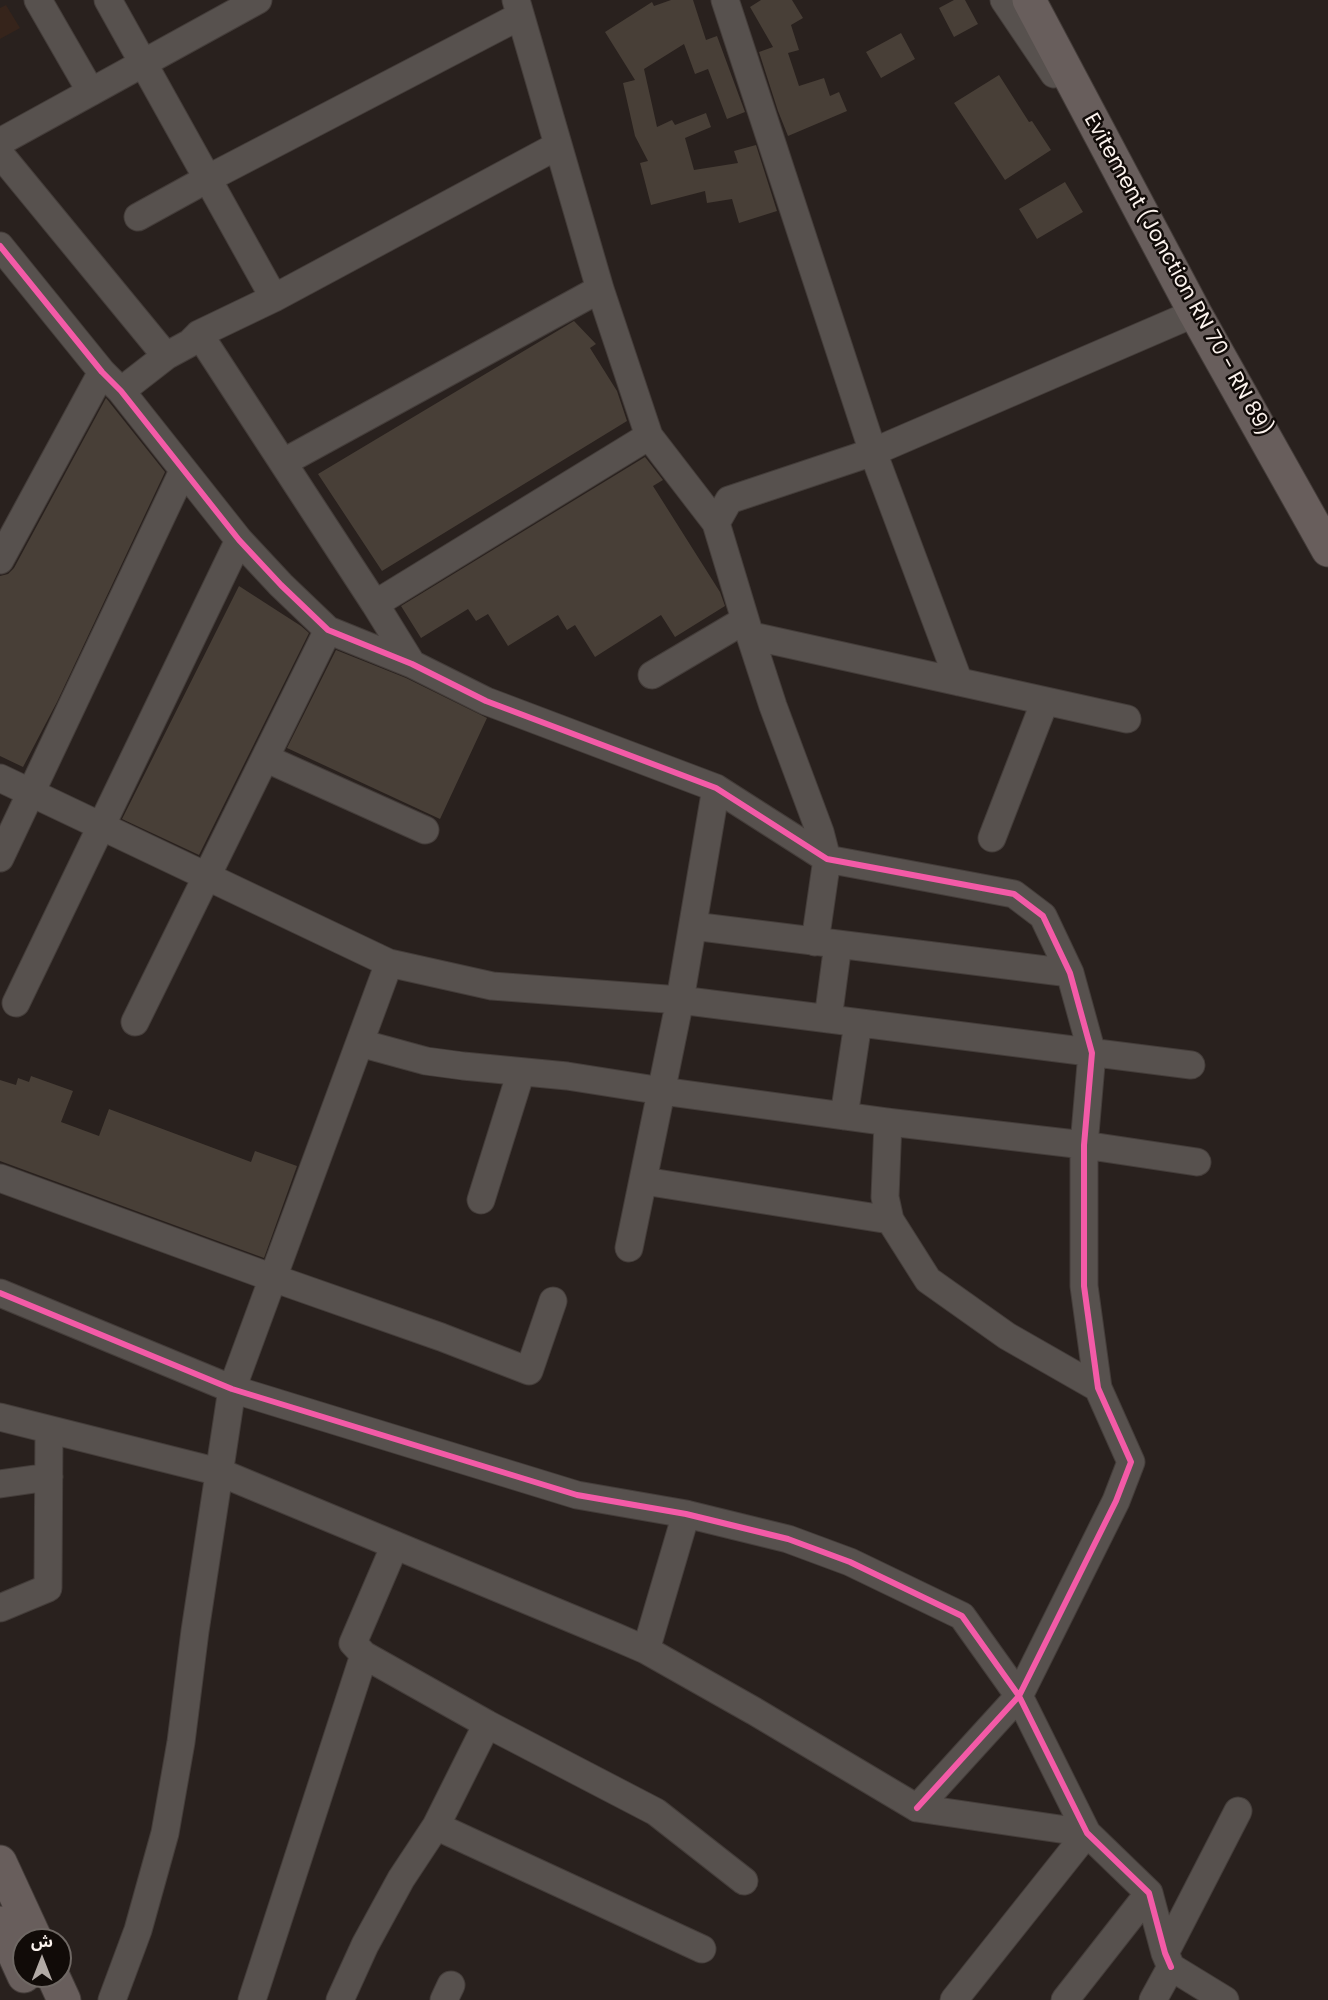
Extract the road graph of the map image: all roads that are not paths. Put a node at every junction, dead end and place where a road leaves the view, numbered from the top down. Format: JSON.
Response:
{"nodes":[{"id":1,"x":38,"y":0,"type":"edge"},
{"id":2,"x":108,"y":0,"type":"edge"},
{"id":3,"x":258,"y":0,"type":"edge"},
{"id":4,"x":725,"y":0,"type":"edge"},
{"id":5,"x":1004,"y":0,"type":"edge"},
{"id":6,"x":1029,"y":0,"type":"edge"},
{"id":7,"x":518,"y":8,"type":"edge"},
{"id":8,"x":144,"y":62,"type":"junction"},
{"id":9,"x":91,"y":92,"type":"junction"},
{"id":10,"x":0,"y":142,"type":"edge"},
{"id":11,"x":557,"y":146,"type":"junction"},
{"id":12,"x":0,"y":154,"type":"edge"},
{"id":13,"x":1118,"y":169,"type":"junction"},
{"id":14,"x":207,"y":179,"type":"junction"},
{"id":15,"x":138,"y":217,"type":"dead end"},
{"id":16,"x":1,"y":249,"type":"edge"},
{"id":17,"x":600,"y":289,"type":"junction"},
{"id":18,"x":274,"y":298,"type":"junction"},
{"id":19,"x":1195,"y":314,"type":"junction"},
{"id":20,"x":199,"y":334,"type":"junction"},
{"id":21,"x":166,"y":356,"type":"junction"},
{"id":22,"x":102,"y":372,"type":"junction"},
{"id":23,"x":121,"y":391,"type":"junction"},
{"id":24,"x":650,"y":436,"type":"junction"},
{"id":25,"x":873,"y":452,"type":"junction"},
{"id":26,"x":284,"y":462,"type":"junction"},
{"id":27,"x":183,"y":471,"type":"junction"},
{"id":28,"x":716,"y":523,"type":"junction"},
{"id":29,"x":239,"y":540,"type":"junction"},
{"id":30,"x":1328,"y":550,"type":"edge"},
{"id":31,"x":0,"y":560,"type":"edge"},
{"id":32,"x":375,"y":604,"type":"junction"},
{"id":33,"x":748,"y":628,"type":"junction"},
{"id":34,"x":328,"y":630,"type":"junction"},
{"id":35,"x":412,"y":664,"type":"junction"},
{"id":36,"x":651,"y":675,"type":"dead end"},
{"id":37,"x":958,"y":682,"type":"junction"},
{"id":38,"x":1045,"y":701,"type":"junction"},
{"id":39,"x":1127,"y":719,"type":"dead end"},
{"id":40,"x":265,"y":758,"type":"junction"},
{"id":41,"x":0,"y":778,"type":"edge"},
{"id":42,"x":716,"y":788,"type":"junction"},
{"id":43,"x":30,"y":793,"type":"junction"},
{"id":44,"x":101,"y":827,"type":"junction"},
{"id":45,"x":425,"y":830,"type":"dead end"},
{"id":46,"x":992,"y":838,"type":"dead end"},
{"id":47,"x":0,"y":858,"type":"edge"},
{"id":48,"x":827,"y":858,"type":"junction"},
{"id":49,"x":206,"y":877,"type":"junction"},
{"id":50,"x":693,"y":926,"type":"junction"},
{"id":51,"x":827,"y":943,"type":"junction"},
{"id":52,"x":389,"y":963,"type":"junction"},
{"id":53,"x":1070,"y":973,"type":"junction"},
{"id":54,"x":680,"y":1000,"type":"junction"},
{"id":55,"x":16,"y":1003,"type":"dead end"},
{"id":56,"x":828,"y":1019,"type":"junction"},
{"id":57,"x":135,"y":1022,"type":"dead end"},
{"id":58,"x":858,"y":1023,"type":"junction"},
{"id":59,"x":360,"y":1043,"type":"junction"},
{"id":60,"x":1092,"y":1053,"type":"junction"},
{"id":61,"x":1191,"y":1065,"type":"dead end"},
{"id":62,"x":521,"y":1072,"type":"junction"},
{"id":63,"x":662,"y":1091,"type":"junction"},
{"id":64,"x":844,"y":1116,"type":"junction"},
{"id":65,"x":888,"y":1122,"type":"junction"},
{"id":66,"x":1084,"y":1145,"type":"junction"},
{"id":67,"x":1197,"y":1162,"type":"dead end"},
{"id":68,"x":0,"y":1178,"type":"edge"},
{"id":69,"x":644,"y":1181,"type":"junction"},
{"id":70,"x":481,"y":1200,"type":"dead end"},
{"id":71,"x":890,"y":1220,"type":"junction"},
{"id":72,"x":629,"y":1248,"type":"dead end"},
{"id":73,"x":273,"y":1278,"type":"junction"},
{"id":74,"x":0,"y":1293,"type":"edge"},
{"id":75,"x":553,"y":1301,"type":"dead end"},
{"id":76,"x":1098,"y":1388,"type":"junction"},
{"id":77,"x":232,"y":1389,"type":"junction"},
{"id":78,"x":0,"y":1417,"type":"edge"},
{"id":79,"x":49,"y":1430,"type":"junction"},
{"id":80,"x":219,"y":1472,"type":"junction"},
{"id":81,"x":49,"y":1477,"type":"junction"},
{"id":82,"x":0,"y":1484,"type":"edge"},
{"id":83,"x":686,"y":1514,"type":"junction"},
{"id":84,"x":395,"y":1545,"type":"junction"},
{"id":85,"x":0,"y":1608,"type":"edge"},
{"id":86,"x":646,"y":1650,"type":"junction"},
{"id":87,"x":364,"y":1655,"type":"junction"},
{"id":88,"x":1019,"y":1696,"type":"junction"},
{"id":89,"x":487,"y":1724,"type":"junction"},
{"id":90,"x":918,"y":1808,"type":"junction"},
{"id":91,"x":1238,"y":1811,"type":"dead end"},
{"id":92,"x":436,"y":1826,"type":"junction"},
{"id":93,"x":1087,"y":1833,"type":"junction"},
{"id":94,"x":0,"y":1862,"type":"edge"},
{"id":95,"x":744,"y":1881,"type":"dead end"},
{"id":96,"x":1149,"y":1893,"type":"junction"},
{"id":97,"x":0,"y":1923,"type":"edge"},
{"id":98,"x":30,"y":1928,"type":"edge"},
{"id":99,"x":702,"y":1948,"type":"dead end"},
{"id":100,"x":12,"y":1950,"type":"edge"},
{"id":101,"x":1168,"y":1960,"type":"junction"},
{"id":102,"x":112,"y":2000,"type":"edge"},
{"id":103,"x":252,"y":2000,"type":"edge"},
{"id":104,"x":340,"y":2000,"type":"edge"},
{"id":105,"x":954,"y":2000,"type":"edge"},
{"id":106,"x":1065,"y":2000,"type":"edge"},
{"id":107,"x":1153,"y":2000,"type":"edge"},
{"id":108,"x":1225,"y":2000,"type":"edge"}],
"edges":[{"from":1,"to":9,"type":"street"},
{"from":2,"to":8,"type":"street"},
{"from":3,"to":8,"type":"street"},
{"from":4,"to":25,"type":"street"},
{"from":5,"to":13,"type":"street"},
{"from":6,"to":13,"type":"main road","name":"Evitement (Jonction RN 70 - RN 89)"},
{"from":7,"to":11,"type":"street"},
{"from":7,"to":14,"type":"street"},
{"from":8,"to":9,"type":"street"},
{"from":8,"to":14,"type":"street"},
{"from":9,"to":10,"type":"street"},
{"from":11,"to":17,"type":"street"},
{"from":11,"to":18,"type":"street"},
{"from":12,"to":21,"type":"street"},
{"from":13,"to":19,"type":"main road","name":"Evitement (Jonction RN 70 - RN 89)"},
{"from":14,"to":15,"type":"street"},
{"from":14,"to":18,"type":"street"},
{"from":16,"to":22,"type":"street"},
{"from":17,"to":24,"type":"street"},
{"from":17,"to":26,"type":"street"},
{"from":18,"to":20,"type":"street"},
{"from":19,"to":25,"type":"street"},
{"from":19,"to":30,"type":"main road","name":"Evitement (Jonction RN 70 - RN 89)"},
{"from":20,"to":21,"type":"street"},
{"from":20,"to":26,"type":"street"},
{"from":21,"to":23,"type":"street"},
{"from":22,"to":23,"type":"street"},
{"from":22,"to":31,"type":"street"},
{"from":23,"to":27,"type":"street"},
{"from":24,"to":28,"type":"street"},
{"from":24,"to":32,"type":"street"},
{"from":25,"to":28,"type":"street"},
{"from":25,"to":37,"type":"street"},
{"from":26,"to":32,"type":"street"},
{"from":27,"to":29,"type":"street"},
{"from":27,"to":43,"type":"street"},
{"from":28,"to":33,"type":"street"},
{"from":29,"to":34,"type":"street"},
{"from":29,"to":44,"type":"street"},
{"from":32,"to":35,"type":"street"},
{"from":33,"to":36,"type":"street"},
{"from":33,"to":37,"type":"street"},
{"from":33,"to":48,"type":"street"},
{"from":34,"to":35,"type":"street"},
{"from":34,"to":40,"type":"street"},
{"from":35,"to":42,"type":"street"},
{"from":37,"to":38,"type":"street"},
{"from":38,"to":39,"type":"street"},
{"from":38,"to":46,"type":"street"},
{"from":40,"to":45,"type":"street"},
{"from":40,"to":49,"type":"street"},
{"from":41,"to":43,"type":"street"},
{"from":42,"to":48,"type":"street"},
{"from":42,"to":50,"type":"street"},
{"from":43,"to":44,"type":"street"},
{"from":43,"to":47,"type":"street"},
{"from":44,"to":49,"type":"street"},
{"from":44,"to":55,"type":"street"},
{"from":48,"to":51,"type":"street"},
{"from":48,"to":53,"type":"street"},
{"from":49,"to":52,"type":"street"},
{"from":49,"to":57,"type":"street"},
{"from":50,"to":51,"type":"street"},
{"from":50,"to":54,"type":"street"},
{"from":51,"to":53,"type":"street"},
{"from":51,"to":56,"type":"street"},
{"from":52,"to":54,"type":"street"},
{"from":52,"to":59,"type":"street"},
{"from":53,"to":60,"type":"street"},
{"from":54,"to":56,"type":"street"},
{"from":54,"to":63,"type":"street"},
{"from":56,"to":58,"type":"street"},
{"from":58,"to":60,"type":"street"},
{"from":58,"to":64,"type":"street"},
{"from":59,"to":62,"type":"street"},
{"from":59,"to":73,"type":"street"},
{"from":60,"to":61,"type":"street"},
{"from":60,"to":66,"type":"street"},
{"from":62,"to":63,"type":"street"},
{"from":62,"to":70,"type":"street"},
{"from":63,"to":64,"type":"street"},
{"from":63,"to":69,"type":"street"},
{"from":64,"to":65,"type":"street"},
{"from":65,"to":66,"type":"street"},
{"from":65,"to":71,"type":"street"},
{"from":66,"to":67,"type":"street"},
{"from":66,"to":76,"type":"street"},
{"from":68,"to":73,"type":"street"},
{"from":69,"to":71,"type":"street"},
{"from":69,"to":72,"type":"street"},
{"from":71,"to":76,"type":"street"},
{"from":73,"to":75,"type":"street"},
{"from":73,"to":77,"type":"street"},
{"from":74,"to":77,"type":"street"},
{"from":76,"to":88,"type":"street"},
{"from":77,"to":80,"type":"street"},
{"from":77,"to":83,"type":"street"},
{"from":78,"to":79,"type":"street"},
{"from":79,"to":80,"type":"street"},
{"from":79,"to":81,"type":"street"},
{"from":80,"to":84,"type":"street"},
{"from":80,"to":102,"type":"street"},
{"from":81,"to":82,"type":"street"},
{"from":81,"to":85,"type":"street"},
{"from":83,"to":86,"type":"street"},
{"from":83,"to":88,"type":"street"},
{"from":84,"to":86,"type":"street"},
{"from":84,"to":87,"type":"street"},
{"from":86,"to":90,"type":"street"},
{"from":87,"to":89,"type":"street"},
{"from":87,"to":103,"type":"street"},
{"from":88,"to":90,"type":"street"},
{"from":88,"to":93,"type":"street"},
{"from":89,"to":92,"type":"street"},
{"from":89,"to":95,"type":"street"},
{"from":90,"to":93,"type":"street"},
{"from":91,"to":101,"type":"street"},
{"from":92,"to":99,"type":"street"},
{"from":92,"to":104,"type":"street"},
{"from":93,"to":96,"type":"street"},
{"from":93,"to":105,"type":"street"},
{"from":94,"to":98,"type":"main road"},
{"from":96,"to":101,"type":"street"},
{"from":96,"to":106,"type":"street"},
{"from":97,"to":100,"type":"main road"},
{"from":101,"to":107,"type":"street"},
{"from":101,"to":108,"type":"street"}]}
